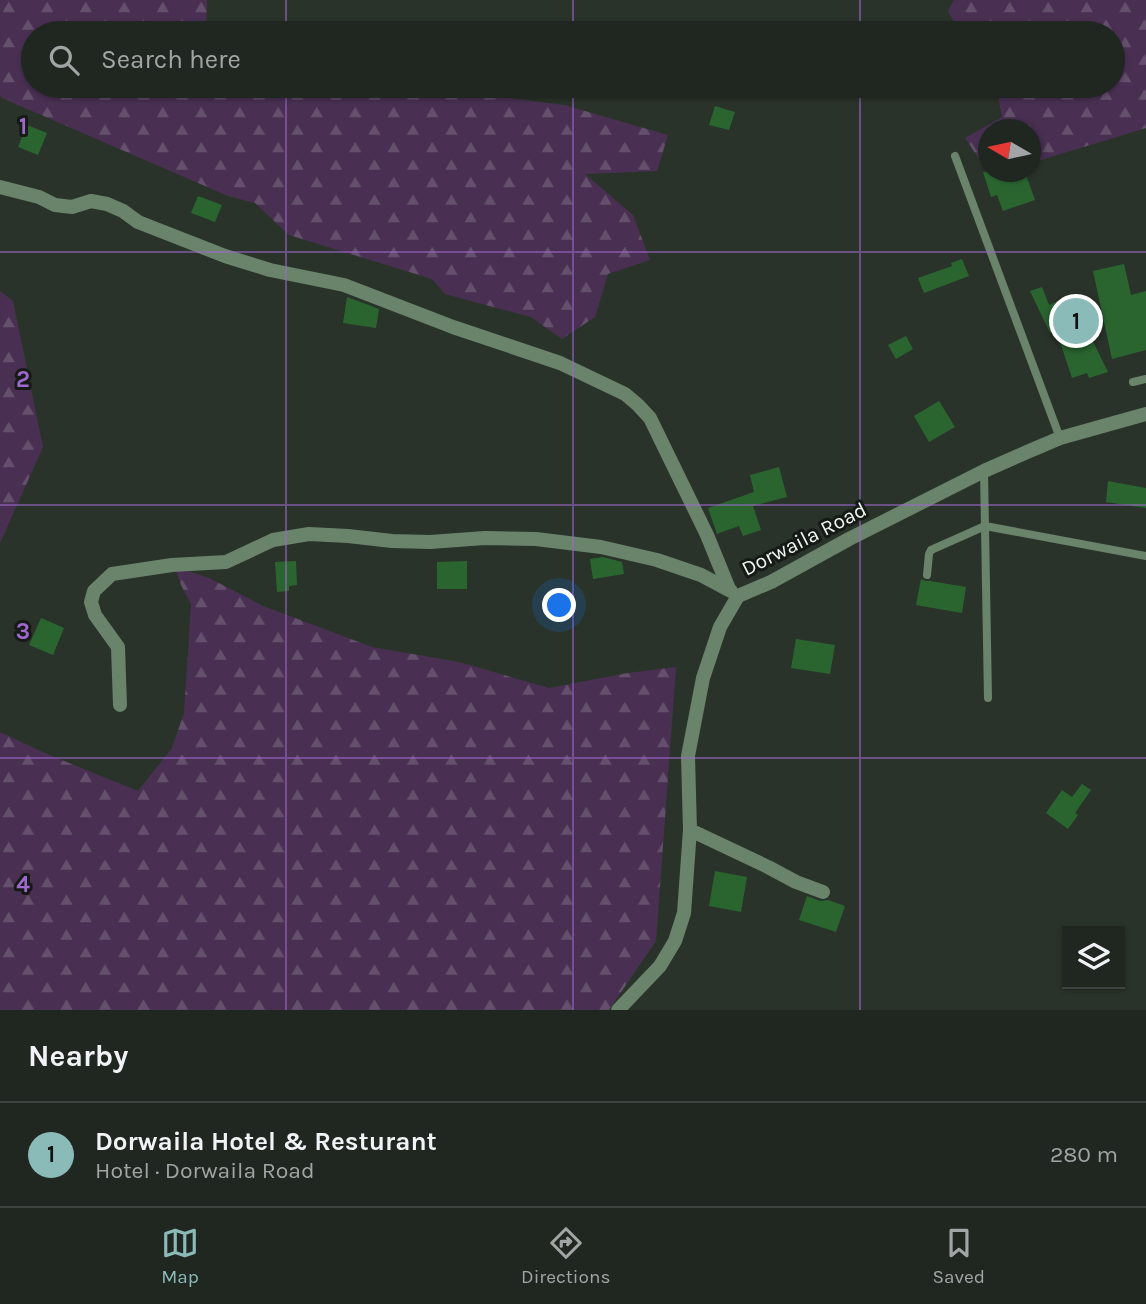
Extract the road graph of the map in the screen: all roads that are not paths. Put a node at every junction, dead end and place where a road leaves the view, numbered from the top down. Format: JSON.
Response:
{"nodes":[{"id":1,"x":955,"y":156,"type":"dead end"},
{"id":2,"x":0,"y":187,"type":"edge"},
{"id":3,"x":1146,"y":379,"type":"edge"},
{"id":4,"x":1133,"y":382,"type":"dead end"},
{"id":5,"x":1146,"y":414,"type":"edge"},
{"id":6,"x":1060,"y":438,"type":"junction"},
{"id":7,"x":984,"y":471,"type":"junction"},
{"id":8,"x":985,"y":526,"type":"junction"},
{"id":9,"x":1146,"y":556,"type":"edge"},
{"id":10,"x":927,"y":575,"type":"dead end"},
{"id":11,"x":734,"y":593,"type":"junction"},
{"id":12,"x":988,"y":698,"type":"dead end"},
{"id":13,"x":120,"y":705,"type":"dead end"},
{"id":14,"x":690,"y":830,"type":"junction"},
{"id":15,"x":823,"y":892,"type":"dead end"},
{"id":16,"x":618,"y":1010,"type":"edge"}],
"edges":[{"from":1,"to":6,"type":"lane"},
{"from":2,"to":11,"type":"street"},
{"from":3,"to":4,"type":"lane"},
{"from":5,"to":6,"type":"street","name":"Dorwaila Road"},
{"from":6,"to":7,"type":"street","name":"Dorwaila Road"},
{"from":7,"to":8,"type":"lane"},
{"from":7,"to":11,"type":"street","name":"Dorwaila Road"},
{"from":8,"to":9,"type":"lane"},
{"from":8,"to":10,"type":"lane"},
{"from":8,"to":12,"type":"lane"},
{"from":11,"to":13,"type":"street"},
{"from":11,"to":14,"type":"street","name":"Dorwaila Road"},
{"from":14,"to":15,"type":"street"},
{"from":14,"to":16,"type":"street","name":"Dorwaila Road"}]}
